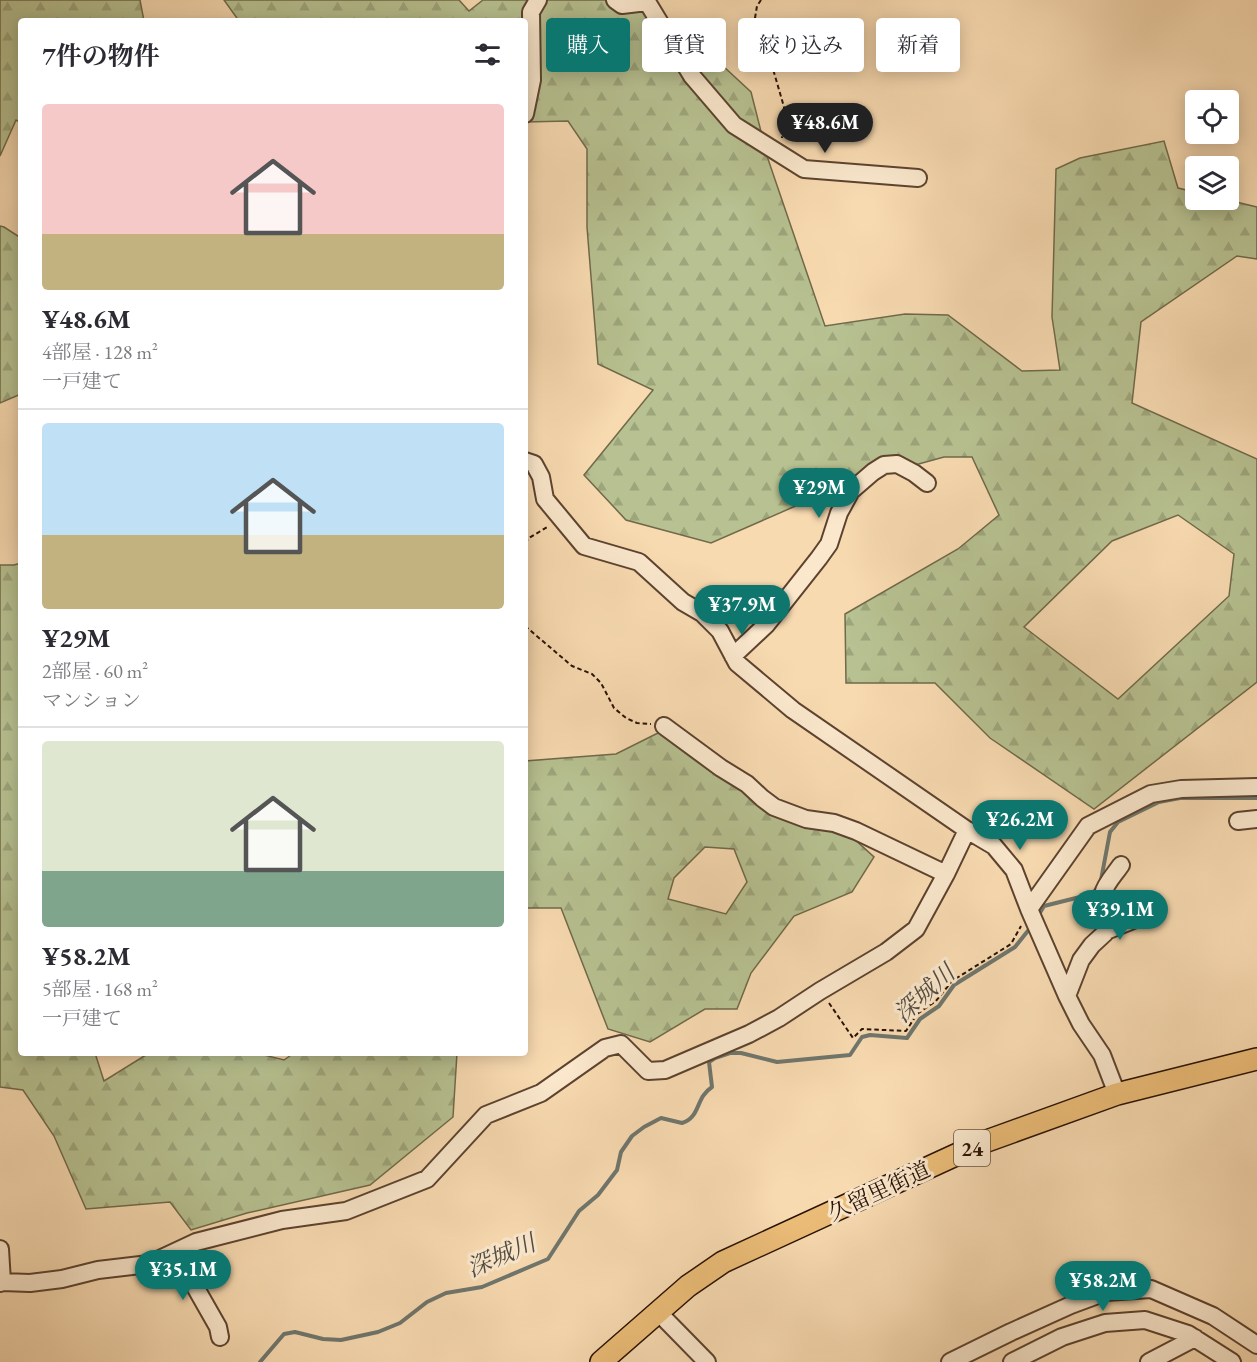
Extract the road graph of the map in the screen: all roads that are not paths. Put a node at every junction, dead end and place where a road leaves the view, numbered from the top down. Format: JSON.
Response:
{"nodes":[{"id":1,"x":538,"y":0,"type":"edge"},
{"id":2,"x":615,"y":0,"type":"edge"},
{"id":3,"x":646,"y":1,"type":"edge"},
{"id":4,"x":528,"y":99,"type":"edge"},
{"id":5,"x":918,"y":178,"type":"dead end"},
{"id":6,"x":528,"y":462,"type":"edge"},
{"id":7,"x":927,"y":483,"type":"dead end"},
{"id":8,"x":734,"y":656,"type":"junction"},
{"id":9,"x":664,"y":726,"type":"road end"},
{"id":10,"x":1257,"y":787,"type":"edge"},
{"id":11,"x":1257,"y":819,"type":"edge"},
{"id":12,"x":1238,"y":821,"type":"dead end"},
{"id":13,"x":967,"y":830,"type":"junction"},
{"id":14,"x":1121,"y":865,"type":"dead end"},
{"id":15,"x":946,"y":874,"type":"junction"},
{"id":16,"x":1029,"y":909,"type":"junction"},
{"id":17,"x":1143,"y":916,"type":"dead end"},
{"id":18,"x":1106,"y":931,"type":"junction"},
{"id":19,"x":1067,"y":996,"type":"junction"},
{"id":20,"x":1257,"y":1059,"type":"edge"},
{"id":21,"x":1117,"y":1094,"type":"junction"},
{"id":22,"x":0,"y":1250,"type":"edge"},
{"id":23,"x":174,"y":1253,"type":"junction"},
{"id":24,"x":1,"y":1283,"type":"edge"},
{"id":25,"x":658,"y":1312,"type":"junction"},
{"id":26,"x":220,"y":1337,"type":"dead end"},
{"id":27,"x":1195,"y":1338,"type":"junction"},
{"id":28,"x":1257,"y":1346,"type":"edge"},
{"id":29,"x":601,"y":1362,"type":"edge"},
{"id":30,"x":707,"y":1362,"type":"edge"},
{"id":31,"x":950,"y":1362,"type":"edge"},
{"id":32,"x":1012,"y":1362,"type":"edge"},
{"id":33,"x":1149,"y":1362,"type":"edge"},
{"id":34,"x":1232,"y":1362,"type":"edge"}],
"edges":[{"from":1,"to":4,"type":"street"},
{"from":2,"to":3,"type":"street"},
{"from":3,"to":5,"type":"street"},
{"from":6,"to":8,"type":"street"},
{"from":7,"to":8,"type":"street"},
{"from":8,"to":13,"type":"street"},
{"from":9,"to":15,"type":"street"},
{"from":10,"to":16,"type":"street"},
{"from":11,"to":12,"type":"street"},
{"from":13,"to":15,"type":"street"},
{"from":13,"to":16,"type":"street"},
{"from":14,"to":18,"type":"street"},
{"from":15,"to":23,"type":"street"},
{"from":16,"to":19,"type":"street"},
{"from":17,"to":18,"type":"street"},
{"from":18,"to":19,"type":"street"},
{"from":19,"to":21,"type":"street"},
{"from":20,"to":21,"type":"main road","name":"久留里街道","number":"24"},
{"from":21,"to":25,"type":"main road","name":"久留里街道","number":"24"},
{"from":22,"to":24,"type":"street"},
{"from":23,"to":24,"type":"street"},
{"from":23,"to":26,"type":"street"},
{"from":25,"to":29,"type":"main road","name":"久留里街道","number":"24"},
{"from":25,"to":30,"type":"street"},
{"from":27,"to":32,"type":"street"},
{"from":27,"to":33,"type":"street"},
{"from":27,"to":34,"type":"street"},
{"from":28,"to":31,"type":"street"}]}
